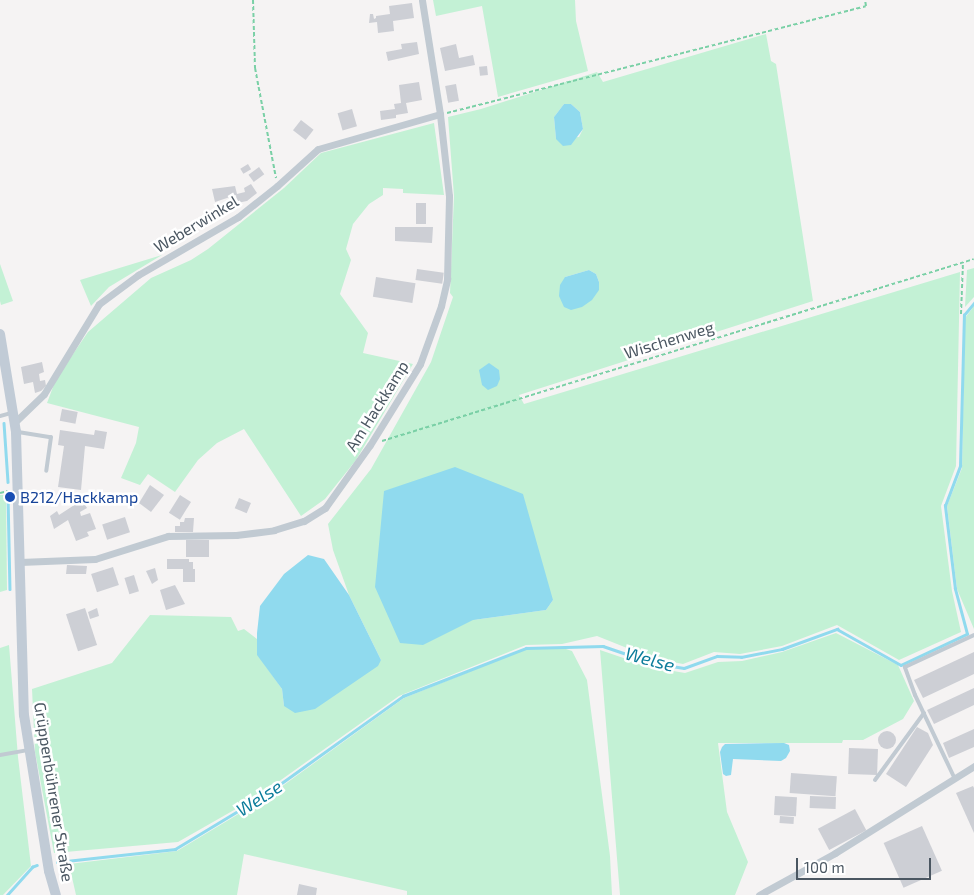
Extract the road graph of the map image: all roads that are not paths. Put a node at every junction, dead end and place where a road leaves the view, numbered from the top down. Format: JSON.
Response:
{"nodes":[{"id":1,"x":422,"y":0,"type":"edge"},
{"id":2,"x":440,"y":114,"type":"junction"},
{"id":3,"x":0,"y":334,"type":"edge"},
{"id":4,"x":0,"y":416,"type":"edge"},
{"id":5,"x":14,"y":422,"type":"junction"},
{"id":6,"x":46,"y":471,"type":"dead end"},
{"id":7,"x":20,"y":562,"type":"junction"},
{"id":8,"x":974,"y":635,"type":"edge"},
{"id":9,"x":924,"y":713,"type":"junction"},
{"id":10,"x":30,"y":749,"type":"junction"},
{"id":11,"x":0,"y":755,"type":"edge"},
{"id":12,"x":974,"y":766,"type":"edge"},
{"id":13,"x":954,"y":777,"type":"junction"},
{"id":14,"x":875,"y":780,"type":"dead end"},
{"id":15,"x":56,"y":895,"type":"edge"},
{"id":16,"x":759,"y":895,"type":"edge"}],
"edges":[{"from":1,"to":2,"type":"street","name":"Am Hackkamp"},
{"from":2,"to":5,"type":"street","name":"Weberwinkel"},
{"from":2,"to":7,"type":"street","name":"Am Hackkamp"},
{"from":3,"to":5,"type":"main road","name":"Grüppenbührener Straße"},
{"from":4,"to":5,"type":"lane"},
{"from":5,"to":6,"type":"lane"},
{"from":5,"to":7,"type":"main road","name":"Grüppenbührener Straße"},
{"from":7,"to":10,"type":"main road","name":"Grüppenbührener Straße"},
{"from":8,"to":9,"type":"lane"},
{"from":9,"to":13,"type":"lane"},
{"from":9,"to":14,"type":"lane"},
{"from":10,"to":11,"type":"lane"},
{"from":10,"to":15,"type":"main road","name":"Grüppenbührener Straße"},
{"from":12,"to":13,"type":"street"},
{"from":13,"to":16,"type":"street"}]}
